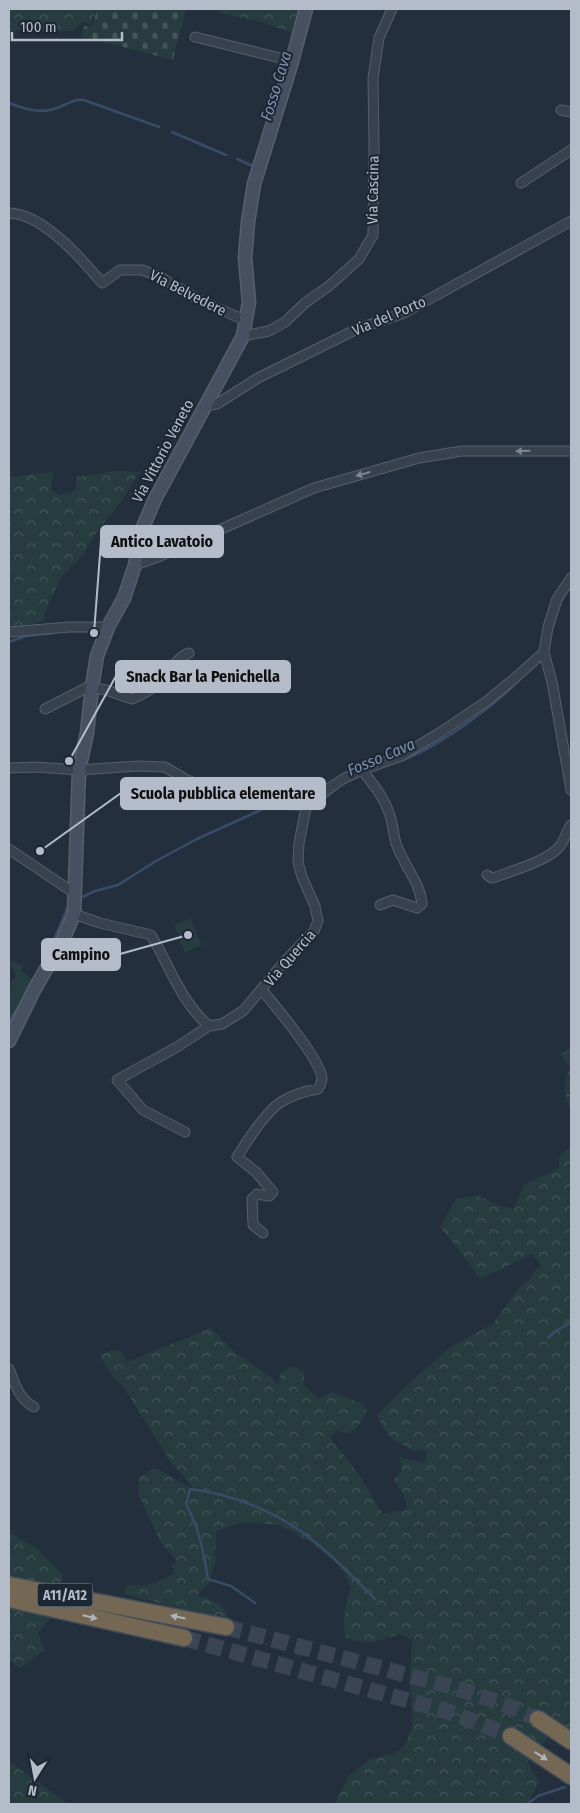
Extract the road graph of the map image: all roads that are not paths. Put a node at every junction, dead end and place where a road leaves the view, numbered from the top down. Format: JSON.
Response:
{"nodes":[{"id":1,"x":306,"y":9,"type":"edge"},
{"id":2,"x":392,"y":9,"type":"edge"},
{"id":3,"x":195,"y":37,"type":"dead end"},
{"id":4,"x":292,"y":61,"type":"junction"},
{"id":5,"x":561,"y":110,"type":"dead end"},
{"id":6,"x":571,"y":112,"type":"edge"},
{"id":7,"x":571,"y":150,"type":"edge"},
{"id":8,"x":521,"y":183,"type":"dead end"},
{"id":9,"x":9,"y":213,"type":"edge"},
{"id":10,"x":571,"y":221,"type":"edge"},
{"id":11,"x":247,"y":321,"type":"junction"},
{"id":12,"x":244,"y":336,"type":"junction"},
{"id":13,"x":204,"y":406,"type":"junction"},
{"id":14,"x":571,"y":451,"type":"edge"},
{"id":15,"x":135,"y":565,"type":"junction"},
{"id":16,"x":571,"y":578,"type":"edge"},
{"id":17,"x":108,"y":627,"type":"junction"},
{"id":18,"x":9,"y":632,"type":"edge"},
{"id":19,"x":189,"y":653,"type":"dead end"},
{"id":20,"x":544,"y":653,"type":"junction"},
{"id":21,"x":92,"y":687,"type":"junction"},
{"id":22,"x":46,"y":709,"type":"dead end"},
{"id":23,"x":9,"y":768,"type":"edge"},
{"id":24,"x":79,"y":770,"type":"junction"},
{"id":25,"x":364,"y":772,"type":"junction"},
{"id":26,"x":571,"y":790,"type":"edge"},
{"id":27,"x":306,"y":807,"type":"junction"},
{"id":28,"x":571,"y":825,"type":"edge"},
{"id":29,"x":9,"y":849,"type":"edge"},
{"id":30,"x":487,"y":875,"type":"dead end"},
{"id":31,"x":74,"y":902,"type":"junction"},
{"id":32,"x":380,"y":905,"type":"dead end"},
{"id":33,"x":262,"y":990,"type":"junction"},
{"id":34,"x":208,"y":1026,"type":"junction"},
{"id":35,"x":9,"y":1041,"type":"edge"},
{"id":36,"x":185,"y":1132,"type":"dead end"},
{"id":37,"x":263,"y":1233,"type":"dead end"},
{"id":38,"x":9,"y":1369,"type":"edge"},
{"id":39,"x":34,"y":1407,"type":"dead end"},
{"id":40,"x":9,"y":1585,"type":"edge"},
{"id":41,"x":9,"y":1599,"type":"edge"},
{"id":42,"x":226,"y":1627,"type":"tunnel mouth"},
{"id":43,"x":184,"y":1638,"type":"tunnel mouth"},
{"id":44,"x":538,"y":1720,"type":"tunnel mouth"},
{"id":45,"x":511,"y":1736,"type":"tunnel mouth"},
{"id":46,"x":571,"y":1741,"type":"edge"},
{"id":47,"x":571,"y":1776,"type":"edge"}],
"edges":[{"from":1,"to":4,"type":"street","name":"Via Vittorio Veneto"},
{"from":2,"to":12,"type":"street","name":"Via Cascina"},
{"from":3,"to":4,"type":"street"},
{"from":4,"to":11,"type":"street","name":"Via Vittorio Veneto"},
{"from":5,"to":6,"type":"street"},
{"from":7,"to":8,"type":"street"},
{"from":9,"to":11,"type":"street","name":"Via Belvedere"},
{"from":10,"to":13,"type":"street","name":"Via del Porto"},
{"from":11,"to":12,"type":"street","name":"Via Vittorio Veneto"},
{"from":12,"to":13,"type":"street","name":"Via Vittorio Veneto"},
{"from":13,"to":15,"type":"street","name":"Via Vittorio Veneto"},
{"from":14,"to":15,"type":"street","one_way":true},
{"from":15,"to":17,"type":"street","name":"Via Vittorio Veneto"},
{"from":16,"to":20,"type":"street"},
{"from":17,"to":18,"type":"street"},
{"from":17,"to":21,"type":"street","name":"Via Vittorio Veneto"},
{"from":19,"to":21,"type":"street"},
{"from":20,"to":25,"type":"street"},
{"from":20,"to":26,"type":"street"},
{"from":21,"to":22,"type":"street"},
{"from":21,"to":24,"type":"street","name":"Via Vittorio Veneto"},
{"from":23,"to":24,"type":"street"},
{"from":24,"to":27,"type":"street"},
{"from":24,"to":31,"type":"street","name":"Via Vittorio Veneto"},
{"from":25,"to":27,"type":"street"},
{"from":25,"to":32,"type":"street"},
{"from":27,"to":33,"type":"street","name":"Via Quercia"},
{"from":28,"to":30,"type":"street"},
{"from":29,"to":31,"type":"street"},
{"from":31,"to":34,"type":"street"},
{"from":31,"to":35,"type":"street"},
{"from":33,"to":34,"type":"street","name":"Via Quercia"},
{"from":33,"to":37,"type":"street"},
{"from":34,"to":36,"type":"street","name":"Via Quercia"},
{"from":38,"to":39,"type":"street"},
{"from":42,"to":40,"type":"highway","number":"A11/A12","one_way":true},
{"from":41,"to":43,"type":"highway","number":"A11/A12","one_way":true},
{"from":44,"to":46,"type":"highway"},
{"from":45,"to":47,"type":"highway","one_way":true}]}
